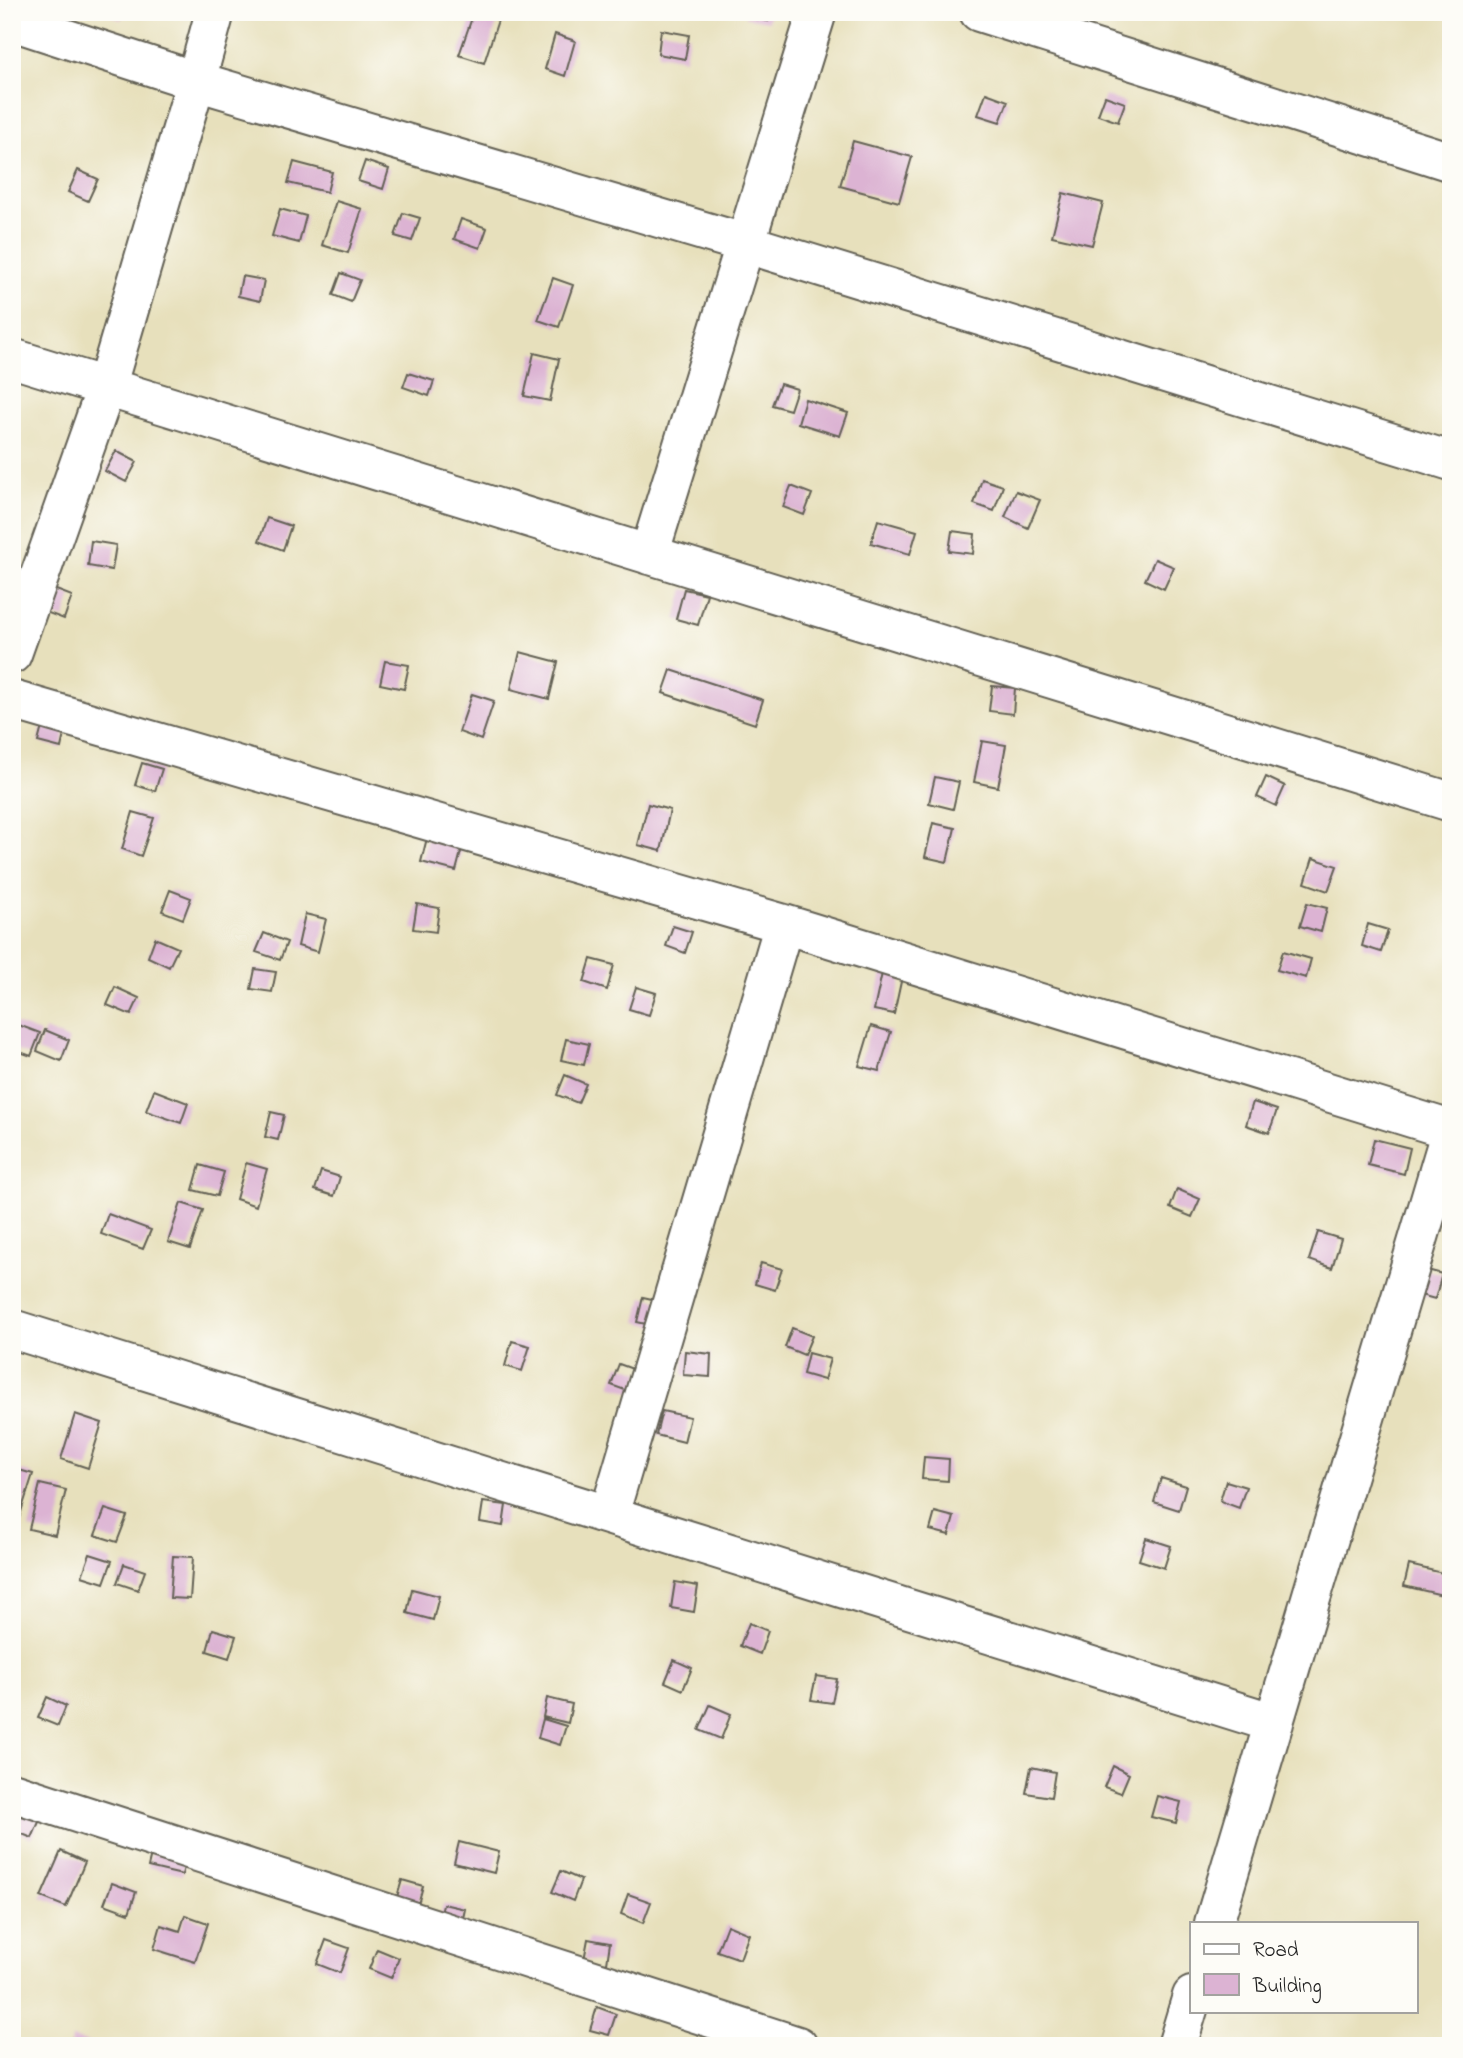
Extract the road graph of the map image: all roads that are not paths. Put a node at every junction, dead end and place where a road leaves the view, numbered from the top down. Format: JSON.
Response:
{"nodes":[{"id":1,"x":215,"y":12,"type":"edge"},
{"id":2,"x":817,"y":12,"type":"edge"},
{"id":3,"x":979,"y":12,"type":"edge"},
{"id":4,"x":12,"y":21,"type":"edge"},
{"id":5,"x":196,"y":81,"type":"junction"},
{"id":6,"x":1451,"y":162,"type":"edge"},
{"id":7,"x":747,"y":244,"type":"junction"},
{"id":8,"x":12,"y":358,"type":"edge"},
{"id":9,"x":106,"y":388,"type":"junction"},
{"id":10,"x":1451,"y":461,"type":"edge"},
{"id":11,"x":649,"y":555,"type":"junction"},
{"id":12,"x":12,"y":654,"type":"edge"},
{"id":13,"x":12,"y":700,"type":"edge"},
{"id":14,"x":1451,"y":802,"type":"edge"},
{"id":15,"x":784,"y":924,"type":"junction"},
{"id":16,"x":1451,"y":1130,"type":"edge"},
{"id":17,"x":12,"y":1329,"type":"edge"},
{"id":18,"x":609,"y":1516,"type":"junction"},
{"id":19,"x":1274,"y":1723,"type":"junction"},
{"id":20,"x":12,"y":1791,"type":"edge"},
{"id":21,"x":1214,"y":1922,"type":"edge"},
{"id":22,"x":1190,"y":2003,"type":"edge"},
{"id":23,"x":798,"y":2046,"type":"edge"},
{"id":24,"x":1177,"y":2046,"type":"edge"}],
"edges":[{"from":1,"to":5,"type":"street"},
{"from":2,"to":7,"type":"street"},
{"from":3,"to":6,"type":"street"},
{"from":4,"to":5,"type":"street"},
{"from":5,"to":7,"type":"street"},
{"from":5,"to":9,"type":"street"},
{"from":7,"to":10,"type":"street"},
{"from":7,"to":11,"type":"street"},
{"from":8,"to":9,"type":"street"},
{"from":9,"to":11,"type":"street"},
{"from":9,"to":12,"type":"street"},
{"from":11,"to":14,"type":"street"},
{"from":13,"to":15,"type":"street"},
{"from":15,"to":16,"type":"street"},
{"from":15,"to":18,"type":"street"},
{"from":16,"to":19,"type":"street"},
{"from":17,"to":18,"type":"street"},
{"from":18,"to":19,"type":"street"},
{"from":19,"to":21,"type":"street"},
{"from":20,"to":23,"type":"street"},
{"from":22,"to":24,"type":"street"}]}
